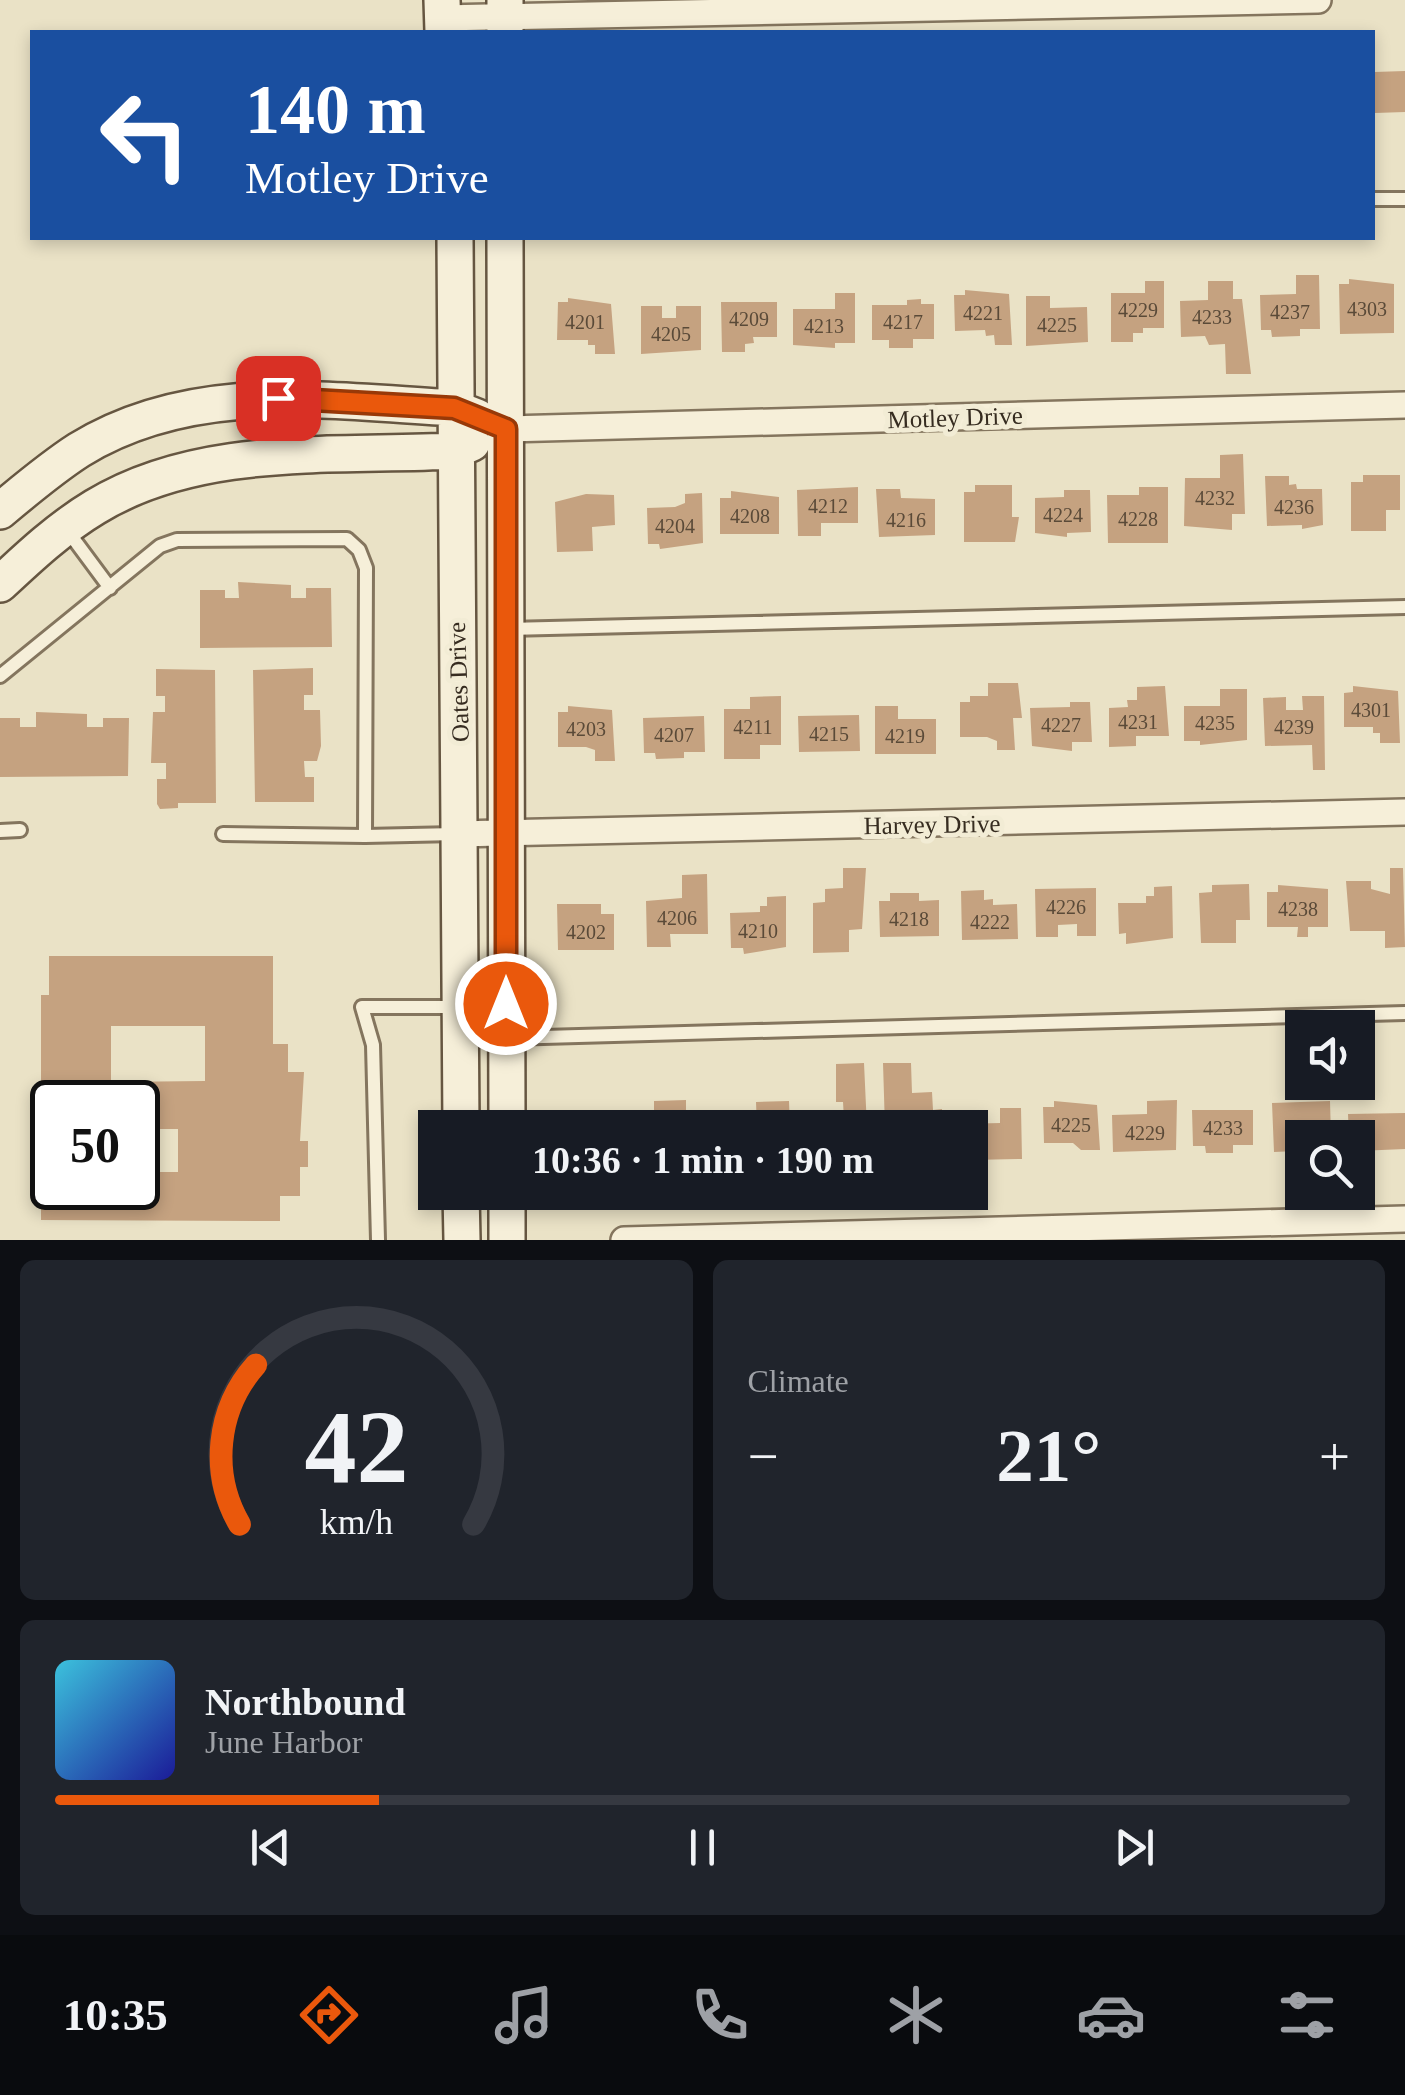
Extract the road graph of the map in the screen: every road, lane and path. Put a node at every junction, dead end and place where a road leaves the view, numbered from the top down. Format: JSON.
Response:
{"nodes":[{"id":1,"x":1318,"y":0,"type":"edge"},
{"id":2,"x":442,"y":17,"type":"edge"},
{"id":3,"x":505,"y":17,"type":"edge"},
{"id":4,"x":1405,"y":199,"type":"edge"},
{"id":5,"x":1375,"y":200,"type":"edge"},
{"id":6,"x":455,"y":240,"type":"edge"},
{"id":7,"x":506,"y":240,"type":"edge"},
{"id":8,"x":1405,"y":405,"type":"edge"},
{"id":9,"x":454,"y":408,"type":"junction"},
{"id":10,"x":506,"y":429,"type":"junction"},
{"id":11,"x":454,"y":451,"type":"junction"},
{"id":12,"x":0,"y":512,"type":"edge"},
{"id":13,"x":66,"y":528,"type":"junction"},
{"id":14,"x":0,"y":584,"type":"edge"},
{"id":15,"x":110,"y":588,"type":"junction"},
{"id":16,"x":1405,"y":607,"type":"edge"},
{"id":17,"x":507,"y":629,"type":"junction"},
{"id":18,"x":0,"y":676,"type":"edge"},
{"id":19,"x":1405,"y":812,"type":"edge"},
{"id":20,"x":20,"y":830,"type":"dead end"},
{"id":21,"x":0,"y":831,"type":"edge"},
{"id":22,"x":224,"y":834,"type":"dead end"},
{"id":23,"x":459,"y":834,"type":"junction"},
{"id":24,"x":506,"y":834,"type":"junction"},
{"id":25,"x":365,"y":836,"type":"junction"},
{"id":26,"x":460,"y":1007,"type":"junction"},
{"id":27,"x":1405,"y":1013,"type":"edge"},
{"id":28,"x":506,"y":1038,"type":"junction"},
{"id":29,"x":461,"y":1110,"type":"edge"},
{"id":30,"x":507,"y":1110,"type":"edge"},
{"id":31,"x":462,"y":1210,"type":"edge"},
{"id":32,"x":507,"y":1210,"type":"edge"},
{"id":33,"x":1405,"y":1219,"type":"edge"},
{"id":34,"x":378,"y":1240,"type":"edge"},
{"id":35,"x":462,"y":1240,"type":"edge"},
{"id":36,"x":507,"y":1240,"type":"edge"},
{"id":37,"x":624,"y":1240,"type":"edge"}],
"edges":[{"from":1,"to":3,"type":"street"},
{"from":2,"to":3,"type":"street"},
{"from":4,"to":5,"type":"lane"},
{"from":6,"to":9,"type":"main road","name":"Oates Drive"},
{"from":7,"to":10,"type":"main road","name":"Oates Drive"},
{"from":8,"to":10,"type":"street","name":"Motley Drive"},
{"from":9,"to":10,"type":"main road","name":"Motley Drive"},
{"from":9,"to":11,"type":"main road","name":"Oates Drive"},
{"from":9,"to":12,"type":"main road","name":"Motley Drive"},
{"from":10,"to":11,"type":"main road","name":"Motley Drive"},
{"from":10,"to":17,"type":"main road","name":"Oates Drive"},
{"from":11,"to":13,"type":"main road","name":"Motley Drive"},
{"from":11,"to":23,"type":"main road","name":"Oates Drive"},
{"from":13,"to":14,"type":"main road","name":"Motley Drive"},
{"from":13,"to":15,"type":"lane"},
{"from":15,"to":18,"type":"lane"},
{"from":15,"to":25,"type":"lane"},
{"from":16,"to":17,"type":"lane"},
{"from":17,"to":24,"type":"main road","name":"Oates Drive"},
{"from":19,"to":24,"type":"street","name":"Harvey Drive"},
{"from":20,"to":21,"type":"lane"},
{"from":22,"to":25,"type":"lane"},
{"from":23,"to":24,"type":"street","name":"Harvey Drive"},
{"from":23,"to":25,"type":"lane"},
{"from":23,"to":26,"type":"main road","name":"Oates Drive"},
{"from":24,"to":28,"type":"main road","name":"Oates Drive"},
{"from":26,"to":29,"type":"main road","name":"Oates Drive"},
{"from":26,"to":34,"type":"lane"},
{"from":27,"to":28,"type":"lane"},
{"from":28,"to":30,"type":"main road","name":"Oates Drive"},
{"from":31,"to":35,"type":"main road"},
{"from":32,"to":36,"type":"main road"},
{"from":33,"to":37,"type":"street"}]}
